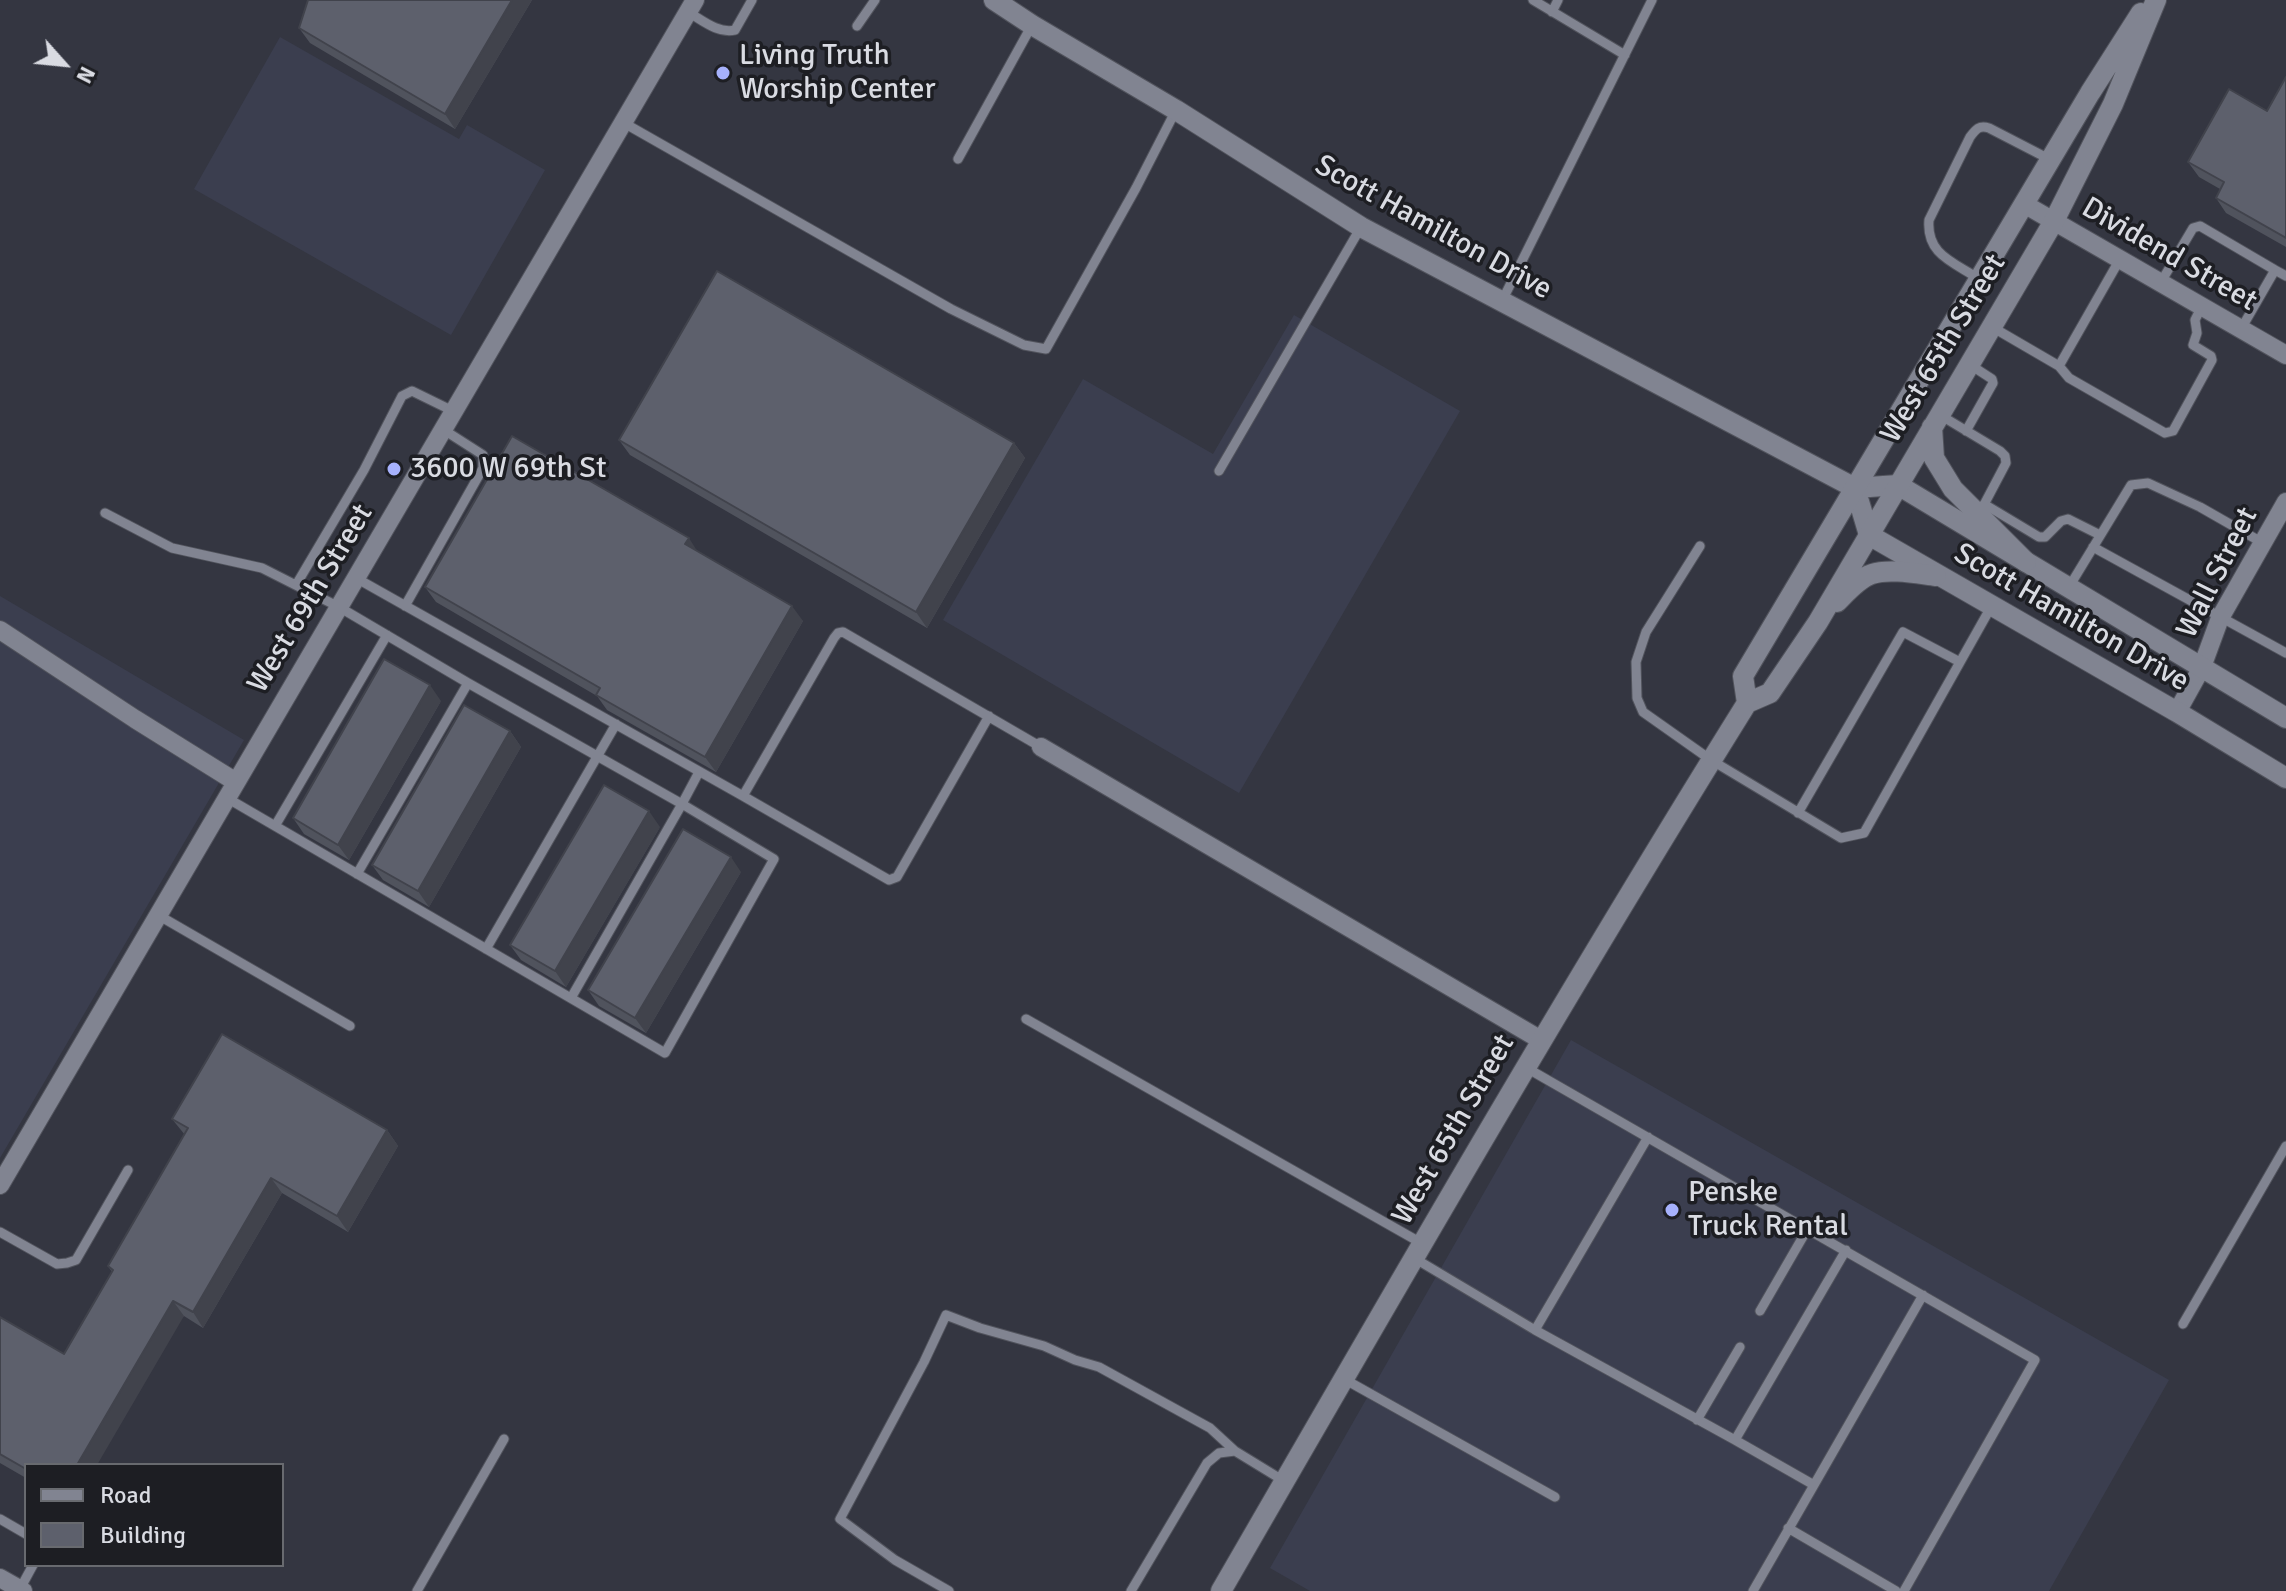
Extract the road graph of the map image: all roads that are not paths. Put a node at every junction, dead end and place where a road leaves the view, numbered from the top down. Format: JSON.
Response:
{"nodes":[{"id":1,"x":752,"y":0,"type":"edge"},
{"id":2,"x":875,"y":0,"type":"edge"},
{"id":3,"x":994,"y":0,"type":"edge"},
{"id":4,"x":1533,"y":0,"type":"edge"},
{"id":5,"x":1558,"y":0,"type":"edge"},
{"id":6,"x":1652,"y":0,"type":"edge"},
{"id":7,"x":2150,"y":0,"type":"edge"},
{"id":8,"x":2156,"y":0,"type":"edge"},
{"id":9,"x":692,"y":6,"type":"edge"},
{"id":10,"x":1552,"y":12,"type":"junction"},
{"id":11,"x":1032,"y":25,"type":"junction"},
{"id":12,"x":857,"y":26,"type":"dead end"},
{"id":13,"x":1625,"y":55,"type":"junction"},
{"id":14,"x":1176,"y":110,"type":"junction"},
{"id":15,"x":624,"y":123,"type":"junction"},
{"id":16,"x":958,"y":159,"type":"dead end"},
{"id":17,"x":2051,"y":160,"type":"junction"},
{"id":18,"x":2024,"y":204,"type":"junction"},
{"id":19,"x":2054,"y":221,"type":"junction"},
{"id":20,"x":1361,"y":227,"type":"junction"},
{"id":21,"x":2120,"y":259,"type":"junction"},
{"id":22,"x":2275,"y":270,"type":"junction"},
{"id":23,"x":2286,"y":276,"type":"edge"},
{"id":24,"x":1979,"y":279,"type":"junction"},
{"id":25,"x":2161,"y":282,"type":"junction"},
{"id":26,"x":1501,"y":302,"type":"junction"},
{"id":27,"x":2202,"y":306,"type":"junction"},
{"id":28,"x":1992,"y":327,"type":"junction"},
{"id":29,"x":2241,"y":329,"type":"junction"},
{"id":30,"x":2286,"y":355,"type":"edge"},
{"id":31,"x":1969,"y":364,"type":"junction"},
{"id":32,"x":2059,"y":366,"type":"junction"},
{"id":33,"x":455,"y":412,"type":"junction"},
{"id":34,"x":1936,"y":421,"type":"junction"},
{"id":35,"x":444,"y":430,"type":"junction"},
{"id":36,"x":1966,"y":431,"type":"junction"},
{"id":37,"x":1219,"y":471,"type":"dead end"},
{"id":38,"x":1898,"y":485,"type":"junction"},
{"id":39,"x":1855,"y":488,"type":"junction"},
{"id":40,"x":2286,"y":502,"type":"edge"},
{"id":41,"x":105,"y":513,"type":"dead end"},
{"id":42,"x":1978,"y":516,"type":"junction"},
{"id":43,"x":1869,"y":535,"type":"junction"},
{"id":44,"x":2100,"y":535,"type":"junction"},
{"id":45,"x":2263,"y":543,"type":"junction"},
{"id":46,"x":1700,"y":546,"type":"dead end"},
{"id":47,"x":2093,"y":547,"type":"junction"},
{"id":48,"x":1936,"y":576,"type":"junction"},
{"id":49,"x":356,"y":578,"type":"junction"},
{"id":50,"x":296,"y":585,"type":"junction"},
{"id":51,"x":2069,"y":587,"type":"junction"},
{"id":52,"x":405,"y":606,"type":"junction"},
{"id":53,"x":339,"y":607,"type":"junction"},
{"id":54,"x":1991,"y":607,"type":"junction"},
{"id":55,"x":2220,"y":618,"type":"junction"},
{"id":56,"x":1818,"y":622,"type":"junction"},
{"id":57,"x":0,"y":630,"type":"edge"},
{"id":58,"x":387,"y":635,"type":"junction"},
{"id":59,"x":2286,"y":653,"type":"edge"},
{"id":60,"x":1960,"y":662,"type":"junction"},
{"id":61,"x":2202,"y":667,"type":"junction"},
{"id":62,"x":468,"y":683,"type":"junction"},
{"id":63,"x":1747,"y":703,"type":"junction"},
{"id":64,"x":2177,"y":712,"type":"junction"},
{"id":65,"x":989,"y":716,"type":"junction"},
{"id":66,"x":2286,"y":718,"type":"edge"},
{"id":67,"x":616,"y":724,"type":"junction"},
{"id":68,"x":1041,"y":747,"type":"joint"},
{"id":69,"x":598,"y":756,"type":"junction"},
{"id":70,"x":1711,"y":760,"type":"junction"},
{"id":71,"x":699,"y":772,"type":"junction"},
{"id":72,"x":2286,"y":778,"type":"edge"},
{"id":73,"x":232,"y":790,"type":"junction"},
{"id":74,"x":743,"y":796,"type":"junction"},
{"id":75,"x":682,"y":804,"type":"junction"},
{"id":76,"x":1798,"y":813,"type":"junction"},
{"id":77,"x":275,"y":826,"type":"junction"},
{"id":78,"x":357,"y":874,"type":"junction"},
{"id":79,"x":158,"y":915,"type":"junction"},
{"id":80,"x":486,"y":949,"type":"junction"},
{"id":81,"x":571,"y":998,"type":"junction"},
{"id":82,"x":1026,"y":1019,"type":"dead end"},
{"id":83,"x":350,"y":1026,"type":"dead end"},
{"id":84,"x":1541,"y":1040,"type":"junction"},
{"id":85,"x":1525,"y":1067,"type":"junction"},
{"id":86,"x":1648,"y":1137,"type":"junction"},
{"id":87,"x":2286,"y":1146,"type":"edge"},
{"id":88,"x":128,"y":1170,"type":"dead end"},
{"id":89,"x":0,"y":1185,"type":"edge"},
{"id":90,"x":1808,"y":1228,"type":"junction"},
{"id":91,"x":0,"y":1232,"type":"edge"},
{"id":92,"x":1846,"y":1250,"type":"junction"},
{"id":93,"x":1418,"y":1251,"type":"junction"},
{"id":94,"x":1923,"y":1295,"type":"junction"},
{"id":95,"x":1760,"y":1311,"type":"dead end"},
{"id":96,"x":2183,"y":1324,"type":"dead end"},
{"id":97,"x":1535,"y":1330,"type":"junction"},
{"id":98,"x":1740,"y":1347,"type":"dead end"},
{"id":99,"x":1344,"y":1379,"type":"junction"},
{"id":100,"x":1697,"y":1420,"type":"junction"},
{"id":101,"x":504,"y":1439,"type":"dead end"},
{"id":102,"x":1735,"y":1440,"type":"junction"},
{"id":103,"x":1235,"y":1451,"type":"junction"},
{"id":104,"x":1284,"y":1481,"type":"junction"},
{"id":105,"x":1814,"y":1485,"type":"junction"},
{"id":106,"x":1555,"y":1497,"type":"dead end"},
{"id":107,"x":0,"y":1519,"type":"edge"},
{"id":108,"x":1788,"y":1528,"type":"junction"},
{"id":109,"x":24,"y":1533,"type":"edge"},
{"id":110,"x":32,"y":1567,"type":"edge"},
{"id":111,"x":0,"y":1578,"type":"edge"},
{"id":112,"x":21,"y":1590,"type":"edge"},
{"id":113,"x":417,"y":1591,"type":"edge"},
{"id":114,"x":949,"y":1591,"type":"edge"},
{"id":115,"x":1131,"y":1591,"type":"edge"},
{"id":116,"x":1221,"y":1591,"type":"edge"},
{"id":117,"x":1753,"y":1591,"type":"edge"},
{"id":118,"x":1896,"y":1591,"type":"edge"},
{"id":119,"x":1904,"y":1591,"type":"edge"}],
"edges":[{"from":1,"to":9,"type":"lane"},
{"from":2,"to":12,"type":"lane"},
{"from":3,"to":11,"type":"main road","name":"Scott Hamilton Drive"},
{"from":4,"to":10,"type":"lane"},
{"from":5,"to":10,"type":"lane"},
{"from":6,"to":13,"type":"lane"},
{"from":7,"to":17,"type":"main road","name":"West 65th Street"},
{"from":8,"to":19,"type":"main road","name":"West 65th Street"},
{"from":9,"to":15,"type":"street","name":"West 69th Street"},
{"from":10,"to":13,"type":"lane"},
{"from":11,"to":14,"type":"main road","name":"Scott Hamilton Drive"},
{"from":11,"to":16,"type":"lane"},
{"from":13,"to":26,"type":"lane"},
{"from":14,"to":15,"type":"lane"},
{"from":14,"to":20,"type":"main road","name":"Scott Hamilton Drive"},
{"from":15,"to":33,"type":"street","name":"West 69th Street"},
{"from":17,"to":18,"type":"main road","name":"West 65th Street"},
{"from":17,"to":24,"type":"lane"},
{"from":18,"to":19,"type":"street","name":"Dividend Street"},
{"from":18,"to":24,"type":"main road","name":"West 65th Street"},
{"from":19,"to":21,"type":"street","name":"Dividend Street"},
{"from":19,"to":28,"type":"main road","name":"West 65th Street"},
{"from":20,"to":26,"type":"main road","name":"Scott Hamilton Drive"},
{"from":20,"to":37,"type":"lane"},
{"from":21,"to":25,"type":"street","name":"Dividend Street"},
{"from":21,"to":32,"type":"lane"},
{"from":22,"to":23,"type":"lane"},
{"from":22,"to":25,"type":"lane"},
{"from":22,"to":29,"type":"lane"},
{"from":24,"to":39,"type":"main road","name":"West 65th Street"},
{"from":25,"to":27,"type":"street","name":"Dividend Street"},
{"from":26,"to":39,"type":"main road","name":"Scott Hamilton Drive"},
{"from":27,"to":29,"type":"street","name":"Dividend Street"},
{"from":27,"to":32,"type":"lane"},
{"from":28,"to":31,"type":"main road","name":"West 65th Street"},
{"from":28,"to":32,"type":"lane"},
{"from":29,"to":30,"type":"street","name":"Dividend Street"},
{"from":31,"to":34,"type":"main road","name":"West 65th Street"},
{"from":31,"to":36,"type":"lane"},
{"from":33,"to":35,"type":"street","name":"West 69th Street"},
{"from":33,"to":50,"type":"lane"},
{"from":34,"to":36,"type":"lane"},
{"from":34,"to":38,"type":"main road","name":"West 65th Street"},
{"from":34,"to":42,"type":"main road"},
{"from":35,"to":49,"type":"street","name":"West 69th Street"},
{"from":35,"to":52,"type":"lane"},
{"from":36,"to":42,"type":"lane"},
{"from":38,"to":39,"type":"main road"},
{"from":38,"to":42,"type":"main road","name":"Scott Hamilton Drive"},
{"from":38,"to":43,"type":"main road","name":"West 65th Street"},
{"from":39,"to":43,"type":"main road"},
{"from":39,"to":63,"type":"main road","name":"West 65th Street"},
{"from":40,"to":45,"type":"street","name":"Wall Street"},
{"from":41,"to":50,"type":"lane"},
{"from":42,"to":44,"type":"lane"},
{"from":42,"to":51,"type":"main road","name":"Scott Hamilton Drive"},
{"from":43,"to":48,"type":"main road","name":"Scott Hamilton Drive"},
{"from":43,"to":56,"type":"main road","name":"West 65th Street"},
{"from":44,"to":45,"type":"lane"},
{"from":44,"to":47,"type":"lane"},
{"from":45,"to":55,"type":"street","name":"Wall Street"},
{"from":46,"to":70,"type":"lane"},
{"from":47,"to":51,"type":"lane"},
{"from":47,"to":55,"type":"lane"},
{"from":48,"to":54,"type":"main road","name":"Scott Hamilton Drive"},
{"from":48,"to":56,"type":"main road"},
{"from":49,"to":52,"type":"lane"},
{"from":49,"to":53,"type":"street","name":"West 69th Street"},
{"from":50,"to":53,"type":"lane"},
{"from":51,"to":61,"type":"main road","name":"Scott Hamilton Drive"},
{"from":52,"to":67,"type":"lane"},
{"from":53,"to":58,"type":"lane"},
{"from":53,"to":73,"type":"street","name":"West 69th Street"},
{"from":54,"to":60,"type":"lane"},
{"from":54,"to":64,"type":"main road","name":"Scott Hamilton Drive"},
{"from":55,"to":59,"type":"lane"},
{"from":55,"to":61,"type":"street","name":"Wall Street"},
{"from":56,"to":63,"type":"main road","name":"West 65th Street"},
{"from":57,"to":73,"type":"street"},
{"from":58,"to":62,"type":"lane"},
{"from":58,"to":77,"type":"lane"},
{"from":60,"to":76,"type":"lane"},
{"from":60,"to":76,"type":"lane"},
{"from":61,"to":64,"type":"street","name":"Wall Street"},
{"from":61,"to":66,"type":"main road","name":"Scott Hamilton Drive"},
{"from":62,"to":69,"type":"lane"},
{"from":62,"to":78,"type":"lane"},
{"from":63,"to":70,"type":"main road","name":"West 65th Street"},
{"from":64,"to":72,"type":"main road","name":"Scott Hamilton Drive"},
{"from":65,"to":68,"type":"lane"},
{"from":65,"to":74,"type":"lane"},
{"from":65,"to":74,"type":"lane"},
{"from":67,"to":69,"type":"lane"},
{"from":67,"to":71,"type":"lane"},
{"from":68,"to":84,"type":"street"},
{"from":69,"to":75,"type":"lane"},
{"from":69,"to":80,"type":"lane"},
{"from":70,"to":76,"type":"lane"},
{"from":70,"to":84,"type":"main road","name":"West 65th Street"},
{"from":71,"to":74,"type":"lane"},
{"from":71,"to":75,"type":"lane"},
{"from":73,"to":77,"type":"lane"},
{"from":73,"to":79,"type":"street","name":"West 69th Street"},
{"from":75,"to":81,"type":"lane"},
{"from":75,"to":81,"type":"lane"},
{"from":77,"to":78,"type":"lane"},
{"from":78,"to":80,"type":"lane"},
{"from":79,"to":83,"type":"lane"},
{"from":79,"to":89,"type":"street","name":"West 69th Street"},
{"from":80,"to":81,"type":"lane"},
{"from":82,"to":93,"type":"lane"},
{"from":84,"to":85,"type":"main road","name":"West 65th Street"},
{"from":85,"to":86,"type":"lane"},
{"from":85,"to":93,"type":"main road","name":"West 65th Street"},
{"from":86,"to":90,"type":"lane"},
{"from":86,"to":97,"type":"lane"},
{"from":87,"to":96,"type":"lane"},
{"from":88,"to":91,"type":"lane"},
{"from":90,"to":92,"type":"lane"},
{"from":90,"to":95,"type":"lane"},
{"from":92,"to":94,"type":"lane"},
{"from":92,"to":102,"type":"lane"},
{"from":93,"to":97,"type":"lane"},
{"from":93,"to":99,"type":"main road","name":"West 65th Street"},
{"from":94,"to":105,"type":"lane"},
{"from":94,"to":119,"type":"lane"},
{"from":97,"to":100,"type":"lane"},
{"from":98,"to":100,"type":"lane"},
{"from":99,"to":104,"type":"main road","name":"West 65th Street"},
{"from":99,"to":106,"type":"lane"},
{"from":100,"to":102,"type":"lane"},
{"from":101,"to":113,"type":"lane"},
{"from":102,"to":105,"type":"lane"},
{"from":103,"to":104,"type":"lane"},
{"from":103,"to":114,"type":"lane"},
{"from":103,"to":115,"type":"lane"},
{"from":104,"to":116,"type":"main road","name":"West 65th Street"},
{"from":105,"to":108,"type":"lane"},
{"from":107,"to":109,"type":"lane"},
{"from":108,"to":117,"type":"lane"},
{"from":108,"to":118,"type":"lane"},
{"from":110,"to":112,"type":"lane"},
{"from":111,"to":112,"type":"street"}]}
